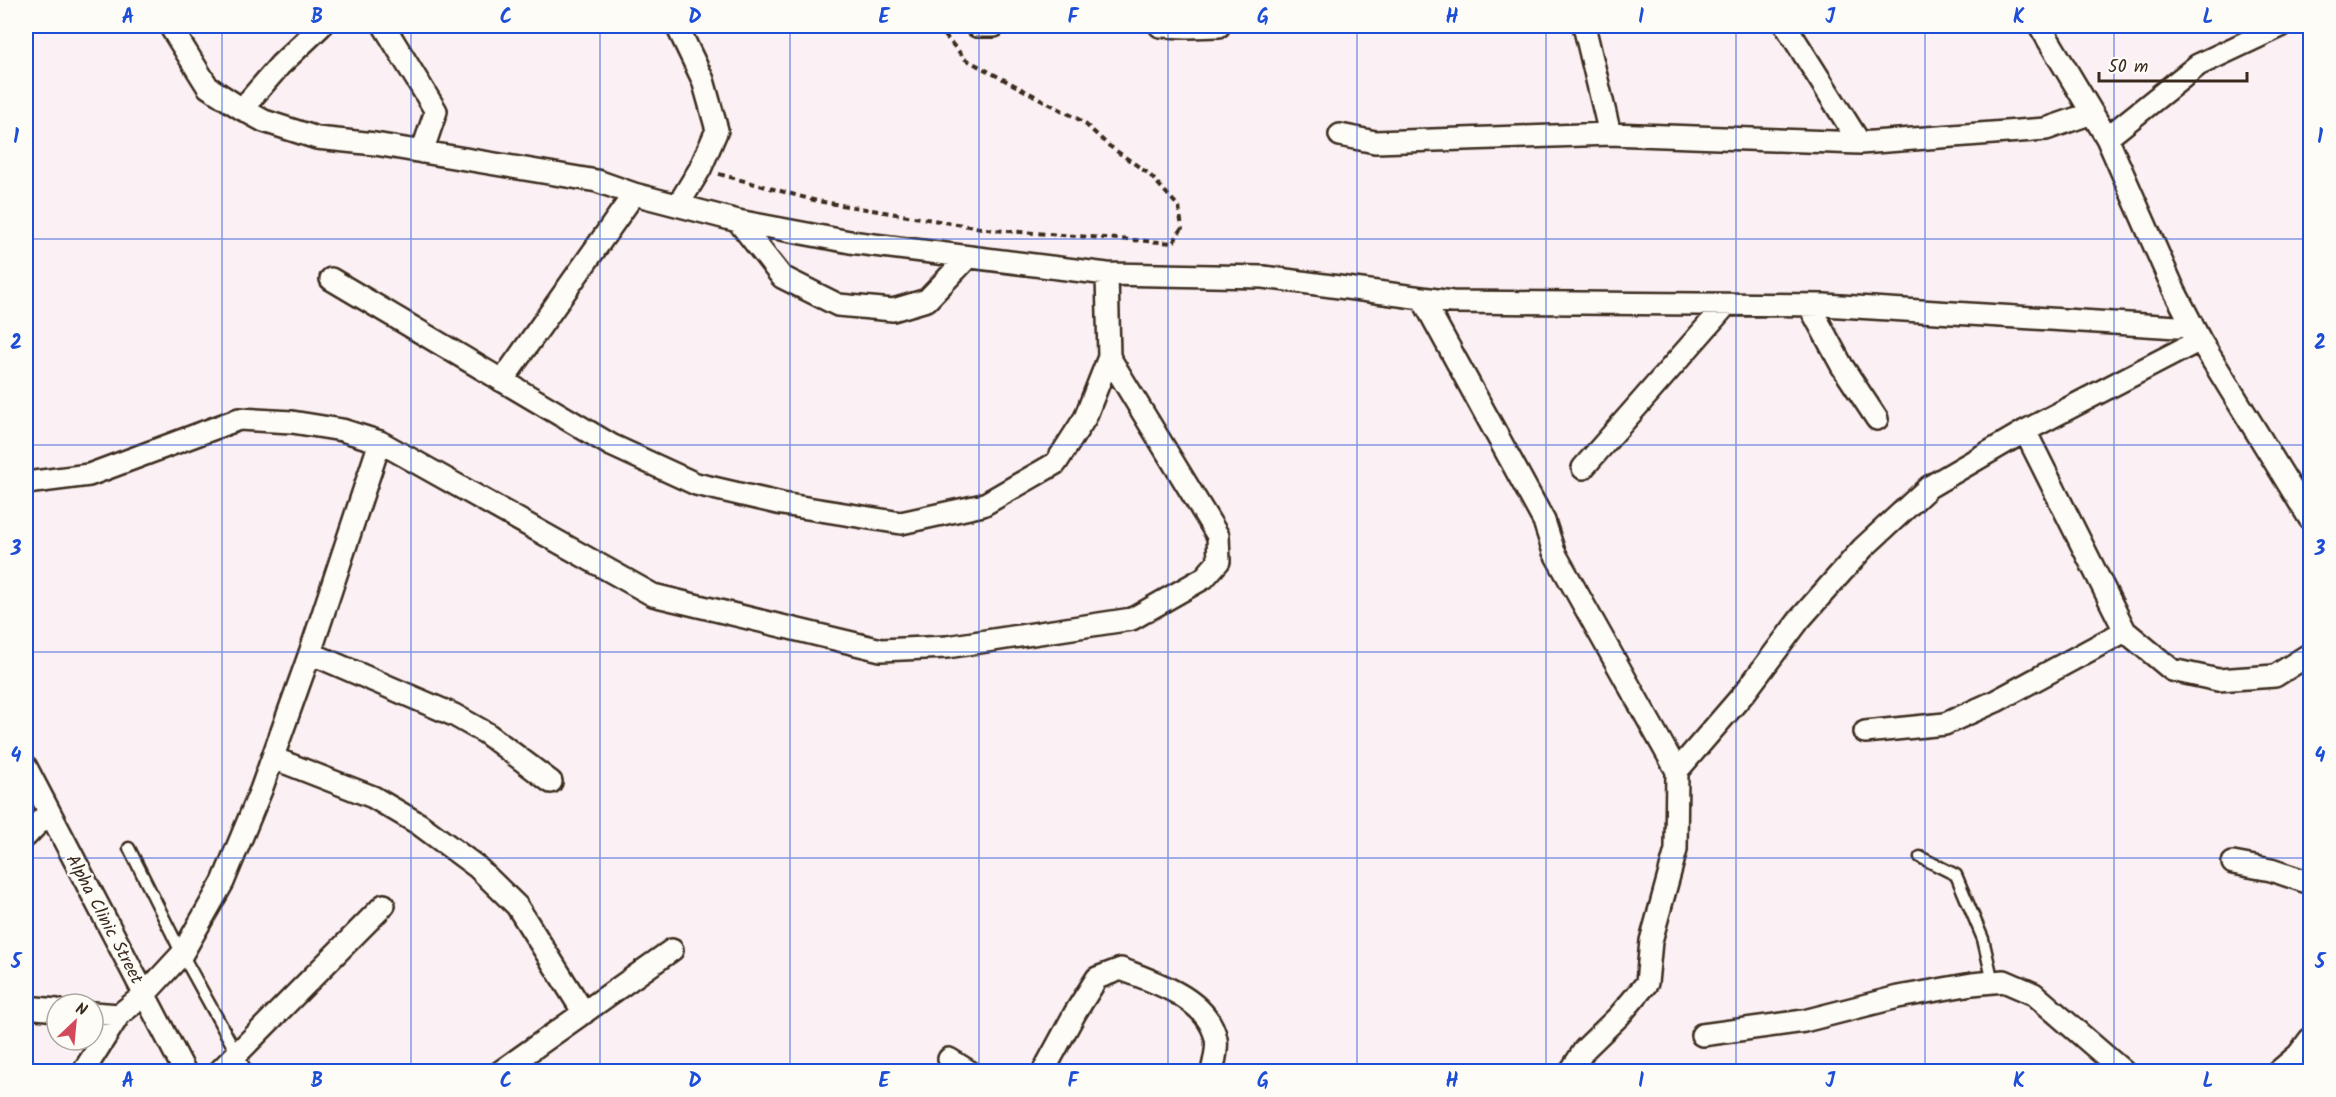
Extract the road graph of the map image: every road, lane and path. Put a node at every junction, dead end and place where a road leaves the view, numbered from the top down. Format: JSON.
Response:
{"nodes":[{"id":1,"x":170,"y":26,"type":"edge"},
{"id":2,"x":321,"y":26,"type":"edge"},
{"id":3,"x":384,"y":26,"type":"edge"},
{"id":4,"x":677,"y":26,"type":"edge"},
{"id":5,"x":937,"y":26,"type":"edge"},
{"id":6,"x":977,"y":26,"type":"edge"},
{"id":7,"x":994,"y":26,"type":"edge"},
{"id":8,"x":1160,"y":26,"type":"edge"},
{"id":9,"x":1219,"y":26,"type":"edge"},
{"id":10,"x":1786,"y":26,"type":"edge"},
{"id":11,"x":2040,"y":26,"type":"edge"},
{"id":12,"x":2281,"y":26,"type":"edge"},
{"id":13,"x":1585,"y":30,"type":"dead end"},
{"id":14,"x":242,"y":109,"type":"junction"},
{"id":15,"x":2092,"y":113,"type":"junction"},
{"id":16,"x":1610,"y":134,"type":"junction"},
{"id":17,"x":1340,"y":135,"type":"dead end"},
{"id":18,"x":2107,"y":138,"type":"junction"},
{"id":19,"x":1860,"y":143,"type":"junction"},
{"id":20,"x":422,"y":152,"type":"junction"},
{"id":21,"x":700,"y":169,"type":"junction"},
{"id":22,"x":634,"y":194,"type":"junction"},
{"id":23,"x":678,"y":205,"type":"junction"},
{"id":24,"x":738,"y":221,"type":"junction"},
{"id":25,"x":968,"y":257,"type":"junction"},
{"id":26,"x":1107,"y":274,"type":"junction"},
{"id":27,"x":331,"y":279,"type":"dead end"},
{"id":28,"x":1422,"y":298,"type":"junction"},
{"id":29,"x":1726,"y":305,"type":"junction"},
{"id":30,"x":1809,"y":305,"type":"junction"},
{"id":31,"x":2196,"y":332,"type":"junction"},
{"id":32,"x":1109,"y":357,"type":"junction"},
{"id":33,"x":502,"y":381,"type":"junction"},
{"id":34,"x":1876,"y":419,"type":"dead end"},
{"id":35,"x":2025,"y":431,"type":"junction"},
{"id":36,"x":380,"y":442,"type":"junction"},
{"id":37,"x":1583,"y":468,"type":"dead end"},
{"id":38,"x":26,"y":483,"type":"edge"},
{"id":39,"x":2310,"y":519,"type":"edge"},
{"id":40,"x":2125,"y":631,"type":"junction"},
{"id":41,"x":310,"y":653,"type":"junction"},
{"id":42,"x":2310,"y":654,"type":"edge"},
{"id":43,"x":1864,"y":732,"type":"dead end"},
{"id":44,"x":273,"y":758,"type":"junction"},
{"id":45,"x":26,"y":767,"type":"edge"},
{"id":46,"x":1677,"y":771,"type":"junction"},
{"id":47,"x":551,"y":782,"type":"dead end"},
{"id":48,"x":49,"y":812,"type":"junction"},
{"id":49,"x":26,"y":836,"type":"edge"},
{"id":50,"x":129,"y":848,"type":"dead end"},
{"id":51,"x":1920,"y":857,"type":"dead end"},
{"id":52,"x":2233,"y":863,"type":"dead end"},
{"id":53,"x":2310,"y":883,"type":"edge"},
{"id":54,"x":384,"y":905,"type":"dead end"},
{"id":55,"x":672,"y":950,"type":"dead end"},
{"id":56,"x":182,"y":954,"type":"junction"},
{"id":57,"x":1993,"y":982,"type":"junction"},
{"id":58,"x":145,"y":994,"type":"junction"},
{"id":59,"x":26,"y":1007,"type":"edge"},
{"id":60,"x":45,"y":1009,"type":"edge"},
{"id":61,"x":584,"y":1013,"type":"junction"},
{"id":62,"x":105,"y":1014,"type":"edge"},
{"id":63,"x":119,"y":1015,"type":"junction"},
{"id":64,"x":1702,"y":1035,"type":"dead end"},
{"id":65,"x":2310,"y":1039,"type":"edge"},
{"id":66,"x":949,"y":1059,"type":"dead end"},
{"id":67,"x":242,"y":1062,"type":"edge"},
{"id":68,"x":83,"y":1071,"type":"edge"},
{"id":69,"x":185,"y":1071,"type":"edge"},
{"id":70,"x":219,"y":1071,"type":"edge"},
{"id":71,"x":500,"y":1071,"type":"edge"},
{"id":72,"x":970,"y":1071,"type":"edge"},
{"id":73,"x":1043,"y":1071,"type":"edge"},
{"id":74,"x":1212,"y":1071,"type":"edge"},
{"id":75,"x":1570,"y":1071,"type":"edge"},
{"id":76,"x":2124,"y":1071,"type":"edge"},
{"id":77,"x":2278,"y":1071,"type":"edge"}],
"edges":[{"from":1,"to":14,"type":"street"},
{"from":2,"to":14,"type":"street"},
{"from":3,"to":20,"type":"street"},
{"from":4,"to":21,"type":"street"},
{"from":5,"to":21,"type":"path"},
{"from":6,"to":7,"type":"street"},
{"from":8,"to":9,"type":"street"},
{"from":10,"to":19,"type":"street"},
{"from":11,"to":15,"type":"street"},
{"from":12,"to":18,"type":"street"},
{"from":13,"to":16,"type":"street"},
{"from":14,"to":20,"type":"street"},
{"from":15,"to":18,"type":"street"},
{"from":15,"to":19,"type":"street"},
{"from":16,"to":17,"type":"street"},
{"from":16,"to":19,"type":"street"},
{"from":18,"to":31,"type":"street"},
{"from":20,"to":22,"type":"street"},
{"from":21,"to":23,"type":"street"},
{"from":22,"to":23,"type":"street"},
{"from":22,"to":33,"type":"street"},
{"from":23,"to":24,"type":"street"},
{"from":24,"to":25,"type":"street"},
{"from":24,"to":25,"type":"street"},
{"from":25,"to":26,"type":"street"},
{"from":26,"to":28,"type":"street"},
{"from":26,"to":32,"type":"street"},
{"from":27,"to":33,"type":"street"},
{"from":28,"to":29,"type":"street"},
{"from":28,"to":46,"type":"street"},
{"from":29,"to":30,"type":"street"},
{"from":29,"to":37,"type":"street"},
{"from":30,"to":31,"type":"street"},
{"from":30,"to":34,"type":"street"},
{"from":31,"to":35,"type":"street"},
{"from":31,"to":39,"type":"street"},
{"from":32,"to":33,"type":"street"},
{"from":32,"to":36,"type":"street"},
{"from":35,"to":40,"type":"street"},
{"from":35,"to":46,"type":"street"},
{"from":36,"to":38,"type":"street"},
{"from":36,"to":41,"type":"street"},
{"from":40,"to":42,"type":"street"},
{"from":40,"to":43,"type":"street"},
{"from":41,"to":44,"type":"street"},
{"from":41,"to":47,"type":"street"},
{"from":44,"to":56,"type":"street"},
{"from":44,"to":61,"type":"street"},
{"from":45,"to":48,"type":"street","name":"Alpha Clinic Street"},
{"from":46,"to":75,"type":"street"},
{"from":48,"to":49,"type":"street"},
{"from":48,"to":58,"type":"street","name":"Alpha Clinic Street"},
{"from":50,"to":56,"type":"lane"},
{"from":51,"to":57,"type":"lane"},
{"from":52,"to":53,"type":"street"},
{"from":54,"to":67,"type":"street"},
{"from":55,"to":61,"type":"street"},
{"from":56,"to":58,"type":"street"},
{"from":56,"to":67,"type":"lane"},
{"from":57,"to":64,"type":"street"},
{"from":57,"to":76,"type":"street"},
{"from":58,"to":63,"type":"street"},
{"from":58,"to":69,"type":"street","name":"Alpha Clinic Street"},
{"from":59,"to":60,"type":"street"},
{"from":61,"to":71,"type":"street"},
{"from":62,"to":63,"type":"street"},
{"from":63,"to":68,"type":"street"},
{"from":65,"to":77,"type":"street"},
{"from":66,"to":72,"type":"street"},
{"from":67,"to":70,"type":"street"},
{"from":73,"to":74,"type":"street"}]}
